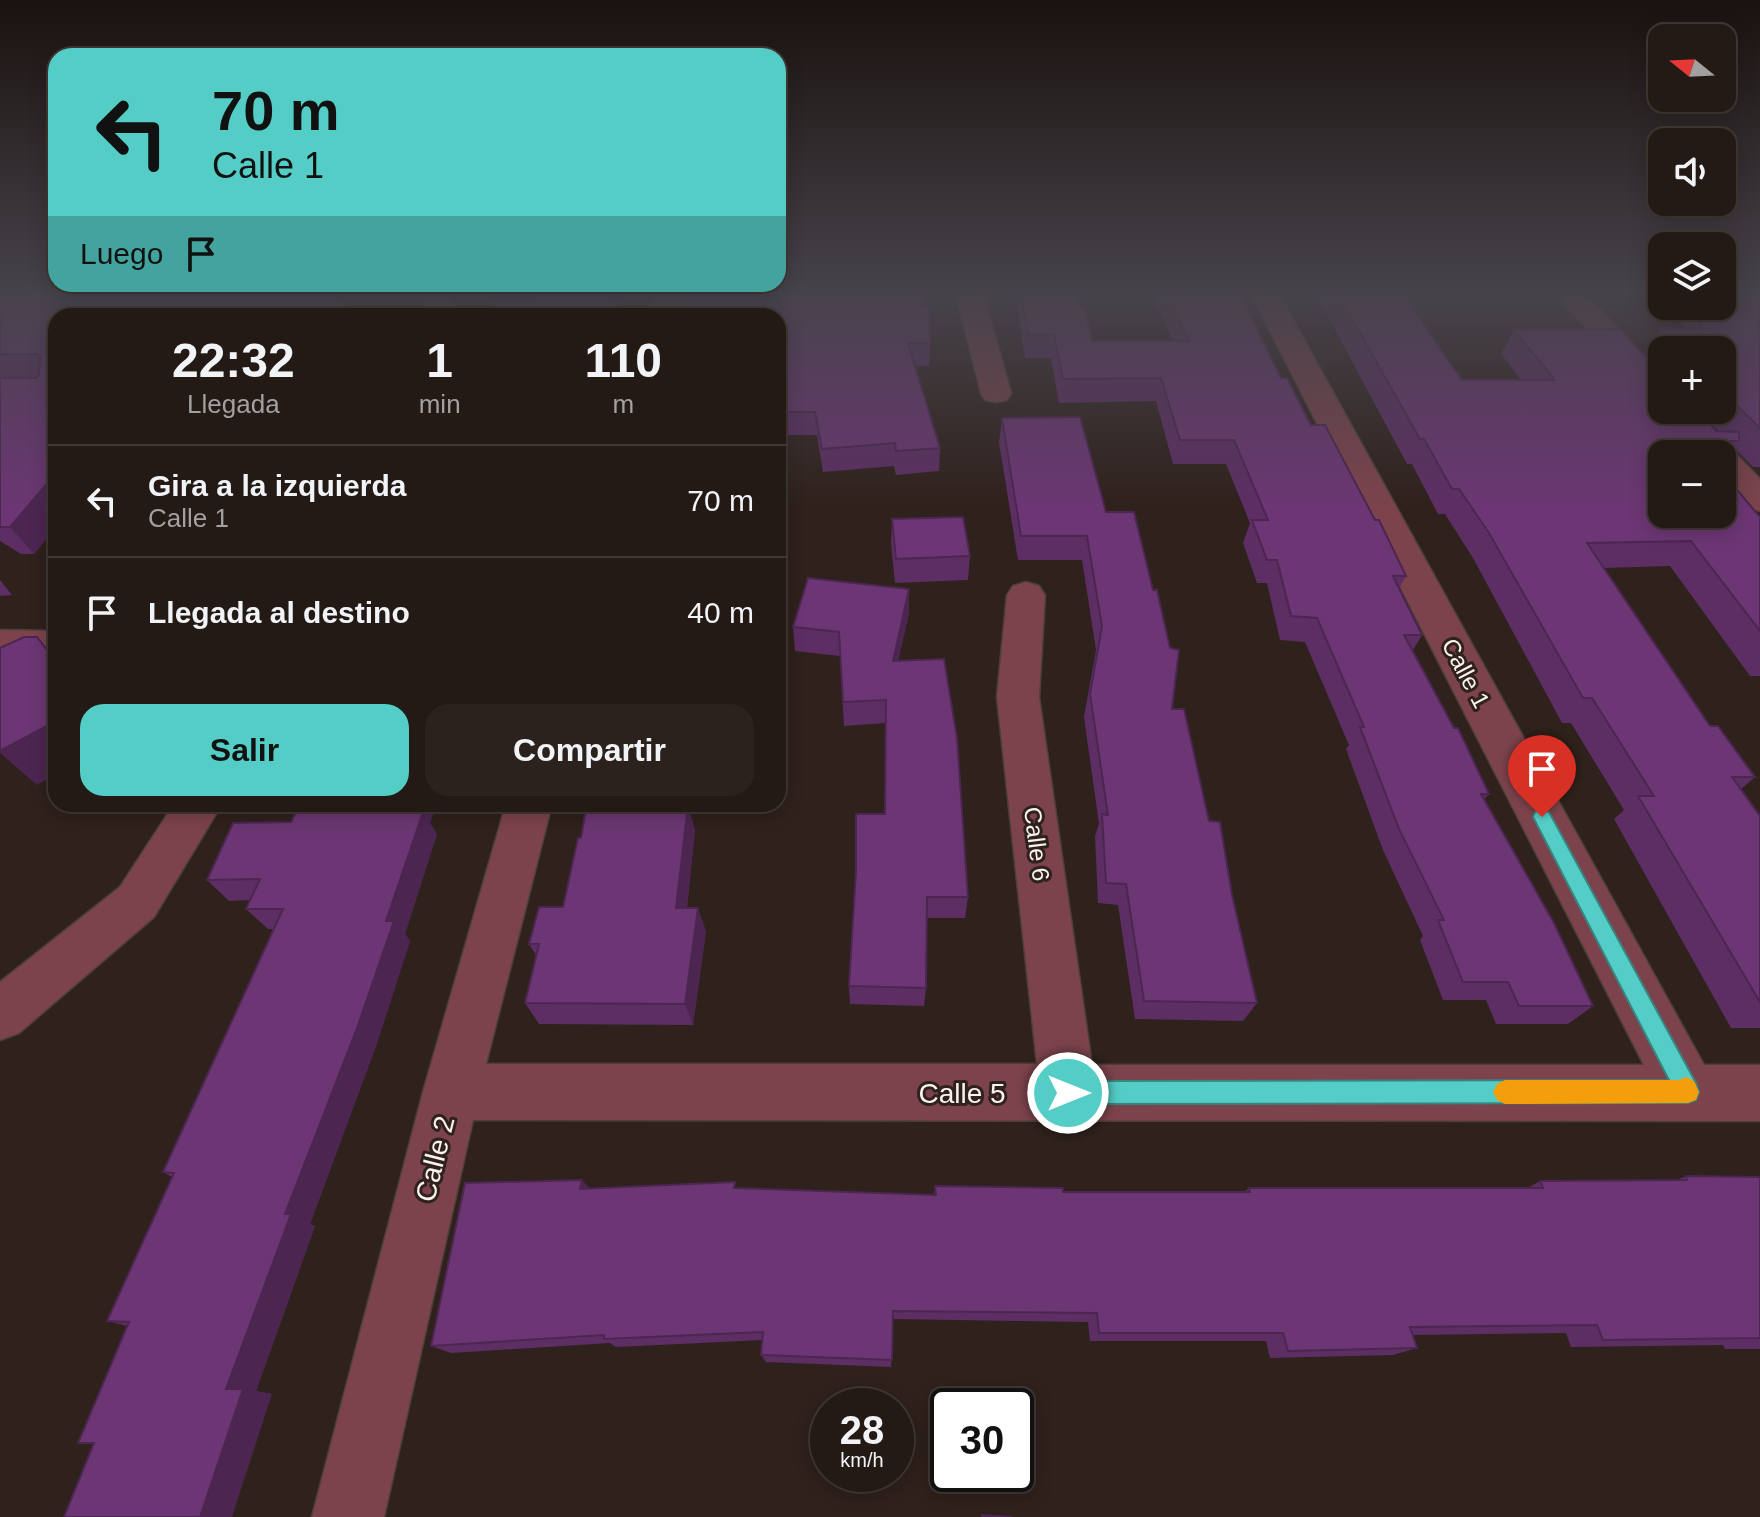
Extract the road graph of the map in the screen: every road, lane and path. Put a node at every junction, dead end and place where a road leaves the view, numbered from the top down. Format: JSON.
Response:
{"nodes":[{"id":1,"x":989,"y":367,"type":"edge"},
{"id":2,"x":1304,"y":367,"type":"edge"},
{"id":3,"x":996,"y":393,"type":"dead end"},
{"id":4,"x":1736,"y":474,"type":"edge"},
{"id":5,"x":1760,"y":500,"type":"edge"},
{"id":6,"x":1026,"y":595,"type":"dead end"},
{"id":7,"x":0,"y":644,"type":"edge"},
{"id":8,"x":48,"y":645,"type":"edge"},
{"id":9,"x":194,"y":812,"type":"edge"},
{"id":10,"x":527,"y":812,"type":"edge"},
{"id":11,"x":0,"y":1015,"type":"edge"},
{"id":12,"x":451,"y":1092,"type":"junction"},
{"id":13,"x":1688,"y":1092,"type":"junction"},
{"id":14,"x":1068,"y":1093,"type":"junction"},
{"id":15,"x":1760,"y":1093,"type":"edge"},
{"id":16,"x":348,"y":1517,"type":"edge"}],
"edges":[{"from":1,"to":3,"type":"street"},
{"from":2,"to":13,"type":"street","name":"Calle 1"},
{"from":4,"to":5,"type":"street"},
{"from":6,"to":14,"type":"street","name":"Calle 6"},
{"from":7,"to":8,"type":"street"},
{"from":9,"to":11,"type":"street"},
{"from":10,"to":12,"type":"street","name":"Calle 2"},
{"from":12,"to":14,"type":"street","name":"Calle 5"},
{"from":12,"to":16,"type":"street","name":"Calle 2"},
{"from":13,"to":14,"type":"street","name":"Calle 5"},
{"from":13,"to":15,"type":"street","name":"Calle 5"}]}
